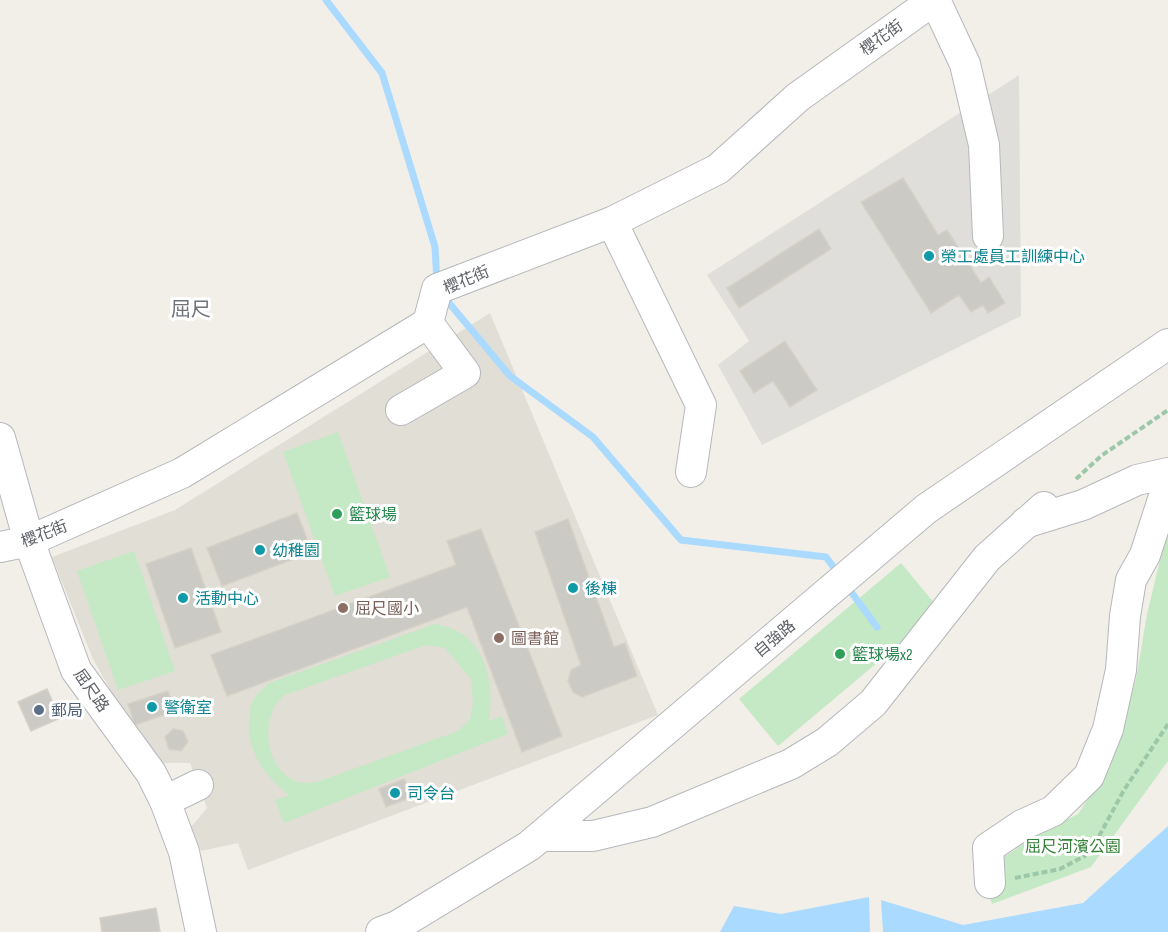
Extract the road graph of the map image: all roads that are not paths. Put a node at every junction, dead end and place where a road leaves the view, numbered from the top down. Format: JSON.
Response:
{"nodes":[{"id":1,"x":934,"y":0,"type":"edge"},
{"id":2,"x":612,"y":222,"type":"junction"},
{"id":3,"x":988,"y":236,"type":"dead end"},
{"id":4,"x":428,"y":323,"type":"junction"},
{"id":5,"x":1168,"y":344,"type":"edge"},
{"id":6,"x":402,"y":410,"type":"dead end"},
{"id":7,"x":0,"y":438,"type":"edge"},
{"id":8,"x":691,"y":472,"type":"dead end"},
{"id":9,"x":1168,"y":473,"type":"edge"},
{"id":10,"x":1168,"y":484,"type":"edge"},
{"id":11,"x":29,"y":541,"type":"junction"},
{"id":12,"x":0,"y":547,"type":"edge"},
{"id":13,"x":198,"y":785,"type":"dead end"},
{"id":14,"x":165,"y":801,"type":"junction"},
{"id":15,"x":542,"y":836,"type":"junction"},
{"id":16,"x":990,"y":883,"type":"road end"},
{"id":17,"x":201,"y":932,"type":"edge"},
{"id":18,"x":381,"y":932,"type":"edge"}],
"edges":[{"from":1,"to":2,"type":"street","name":"櫻花街"},
{"from":1,"to":3,"type":"street"},
{"from":2,"to":4,"type":"street","name":"櫻花街"},
{"from":2,"to":8,"type":"street"},
{"from":4,"to":6,"type":"street"},
{"from":4,"to":11,"type":"street","name":"櫻花街"},
{"from":5,"to":15,"type":"street","name":"自強路"},
{"from":7,"to":11,"type":"street","name":"屈尺路"},
{"from":9,"to":15,"type":"street"},
{"from":10,"to":16,"type":"street"},
{"from":11,"to":12,"type":"street","name":"櫻花街"},
{"from":11,"to":14,"type":"street","name":"屈尺路"},
{"from":13,"to":14,"type":"street"},
{"from":14,"to":17,"type":"street","name":"屈尺路"},
{"from":15,"to":18,"type":"street","name":"自強路"}]}
